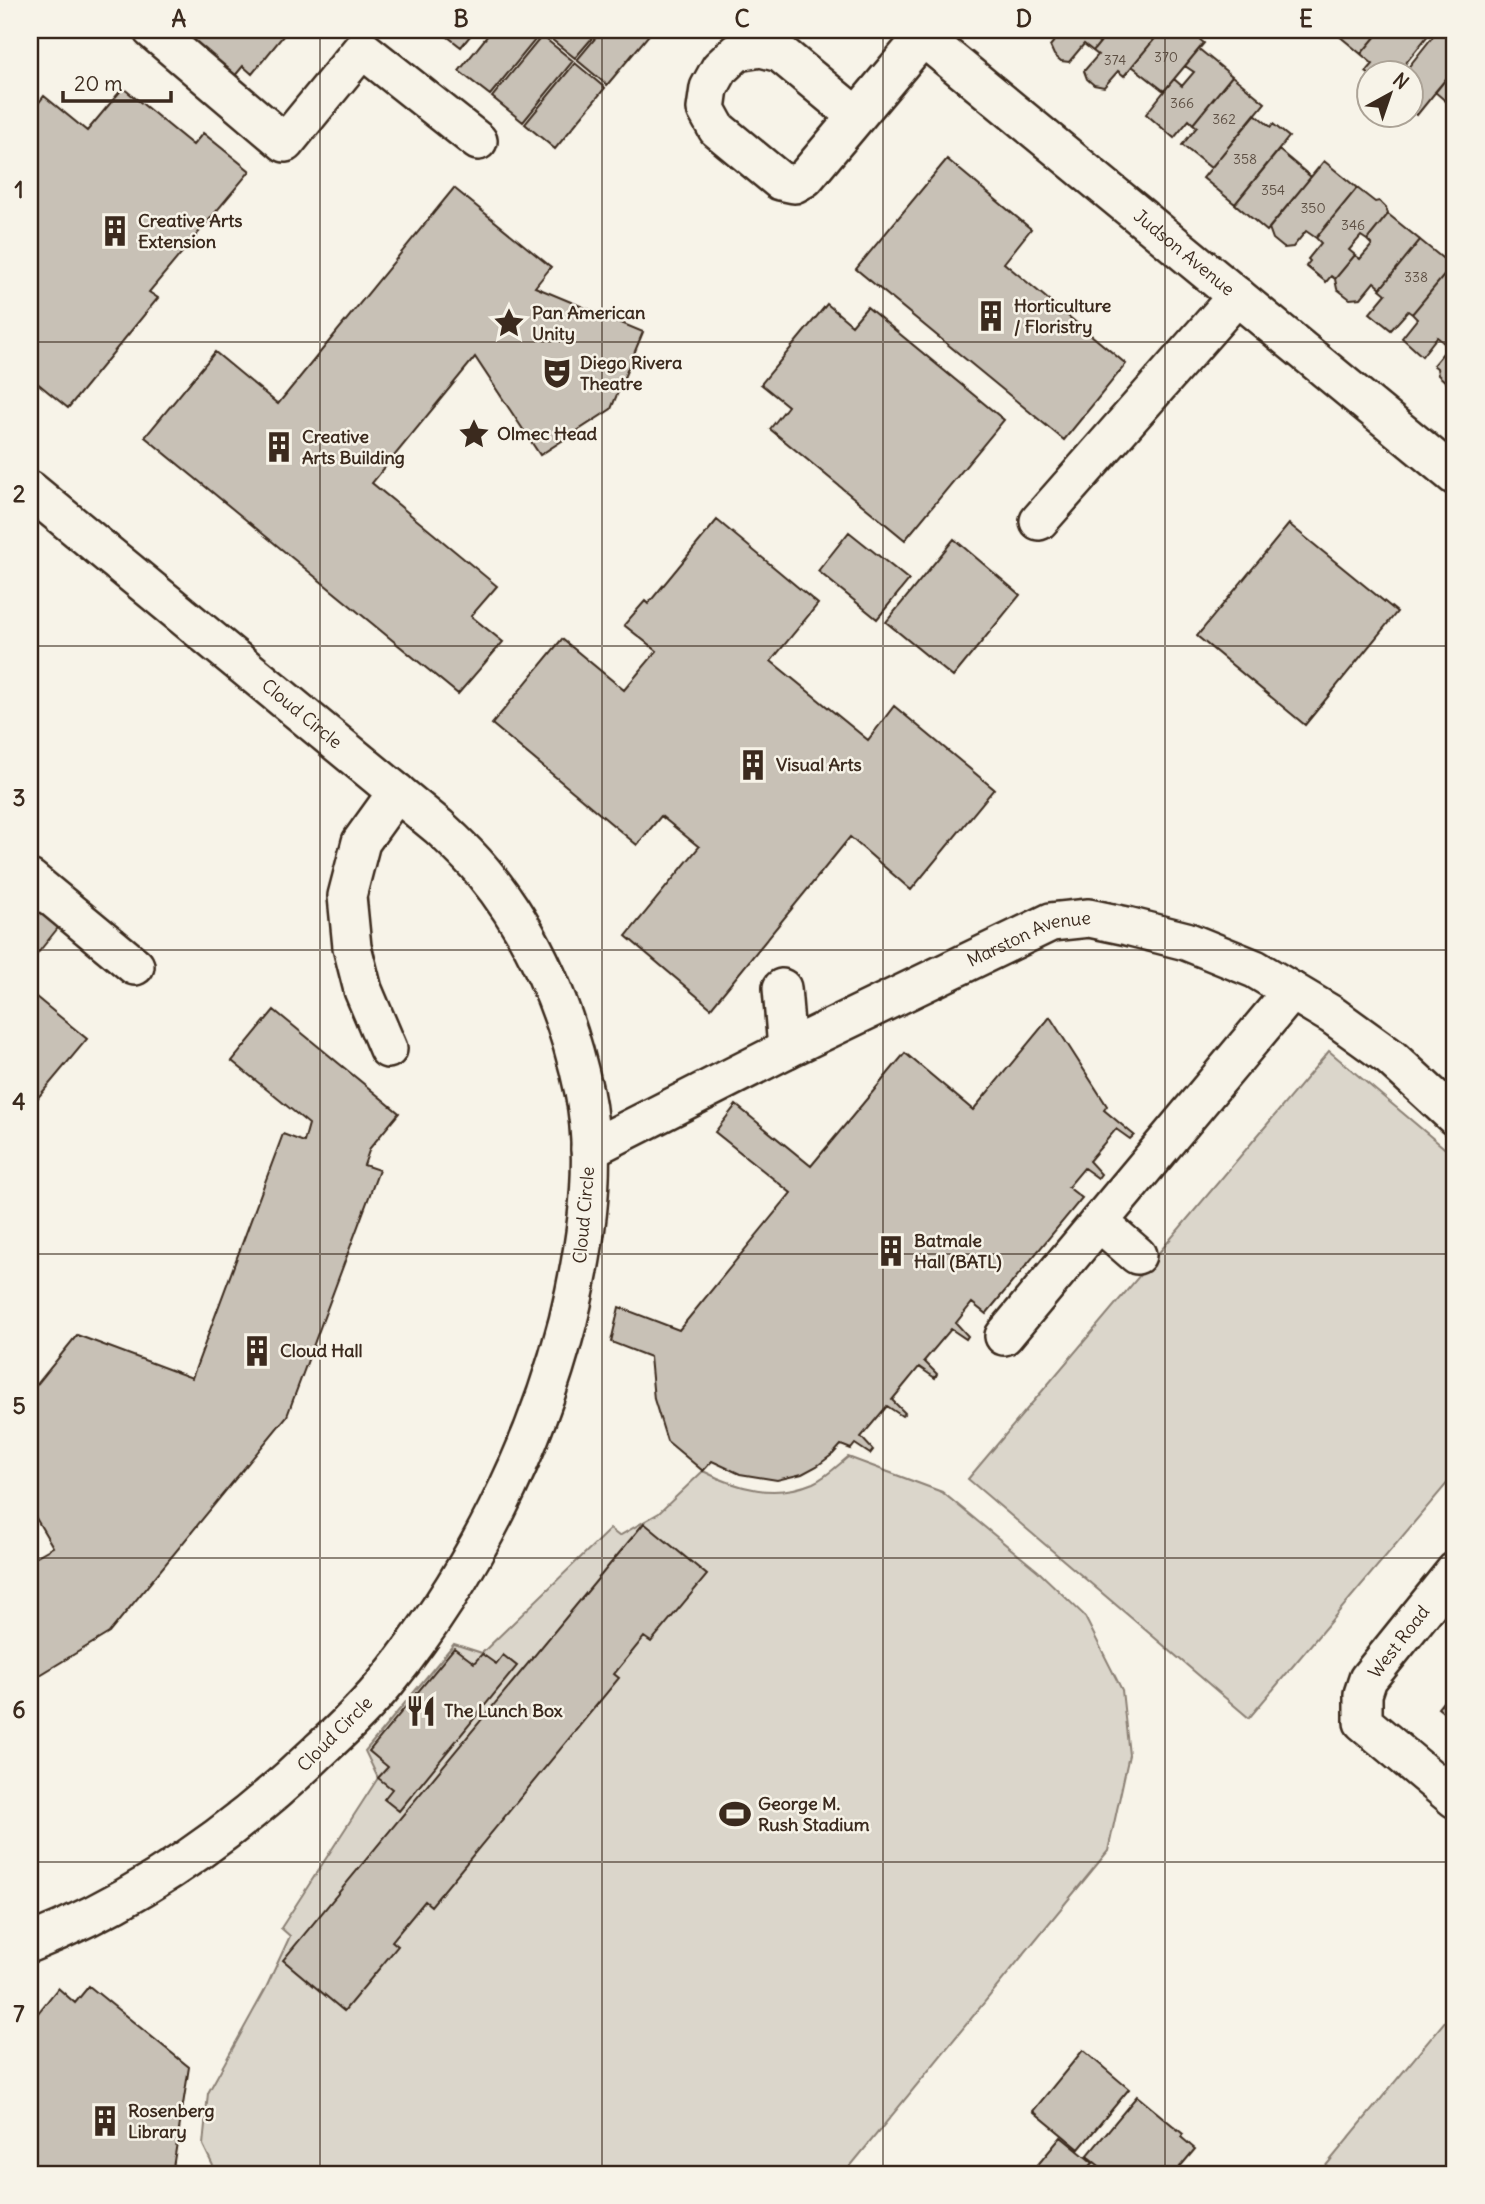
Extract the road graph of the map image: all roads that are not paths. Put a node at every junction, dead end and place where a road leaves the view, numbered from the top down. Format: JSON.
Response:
{"nodes":[{"id":1,"x":152,"y":30,"type":"edge"},
{"id":2,"x":918,"y":33,"type":"edge"},
{"id":3,"x":856,"y":116,"type":"dead end"},
{"id":4,"x":478,"y":141,"type":"dead end"},
{"id":5,"x":1237,"y":296,"type":"junction"},
{"id":6,"x":1455,"y":476,"type":"edge"},
{"id":7,"x":30,"y":489,"type":"edge"},
{"id":8,"x":1039,"y":521,"type":"dead end"},
{"id":9,"x":397,"y":792,"type":"junction"},
{"id":10,"x":30,"y":879,"type":"edge"},
{"id":11,"x":135,"y":966,"type":"dead end"},
{"id":12,"x":782,"y":988,"type":"dead end"},
{"id":13,"x":1292,"y":991,"type":"junction"},
{"id":14,"x":388,"y":1049,"type":"dead end"},
{"id":15,"x":787,"y":1049,"type":"junction"},
{"id":16,"x":1455,"y":1117,"type":"edge"},
{"id":17,"x":590,"y":1149,"type":"junction"},
{"id":18,"x":1099,"y":1223,"type":"junction"},
{"id":19,"x":1138,"y":1255,"type":"dead end"},
{"id":20,"x":1004,"y":1336,"type":"dead end"},
{"id":21,"x":1455,"y":1571,"type":"edge"},
{"id":22,"x":1455,"y":1799,"type":"edge"},
{"id":23,"x":30,"y":1943,"type":"edge"}],
"edges":[{"from":1,"to":4,"type":"street"},
{"from":2,"to":3,"type":"street"},
{"from":2,"to":5,"type":"street","name":"Judson Avenue"},
{"from":5,"to":6,"type":"street","name":"Judson Avenue"},
{"from":5,"to":8,"type":"street"},
{"from":7,"to":9,"type":"street","name":"Cloud Circle"},
{"from":9,"to":14,"type":"street"},
{"from":9,"to":17,"type":"street","name":"Cloud Circle"},
{"from":10,"to":11,"type":"street"},
{"from":12,"to":15,"type":"street"},
{"from":13,"to":15,"type":"street","name":"Marston Avenue"},
{"from":13,"to":16,"type":"street","name":"Marston Avenue"},
{"from":13,"to":18,"type":"street"},
{"from":15,"to":17,"type":"street","name":"Marston Avenue"},
{"from":17,"to":23,"type":"street","name":"Cloud Circle"},
{"from":18,"to":19,"type":"street"},
{"from":18,"to":20,"type":"street"},
{"from":21,"to":22,"type":"street","name":"West Road"}]}
